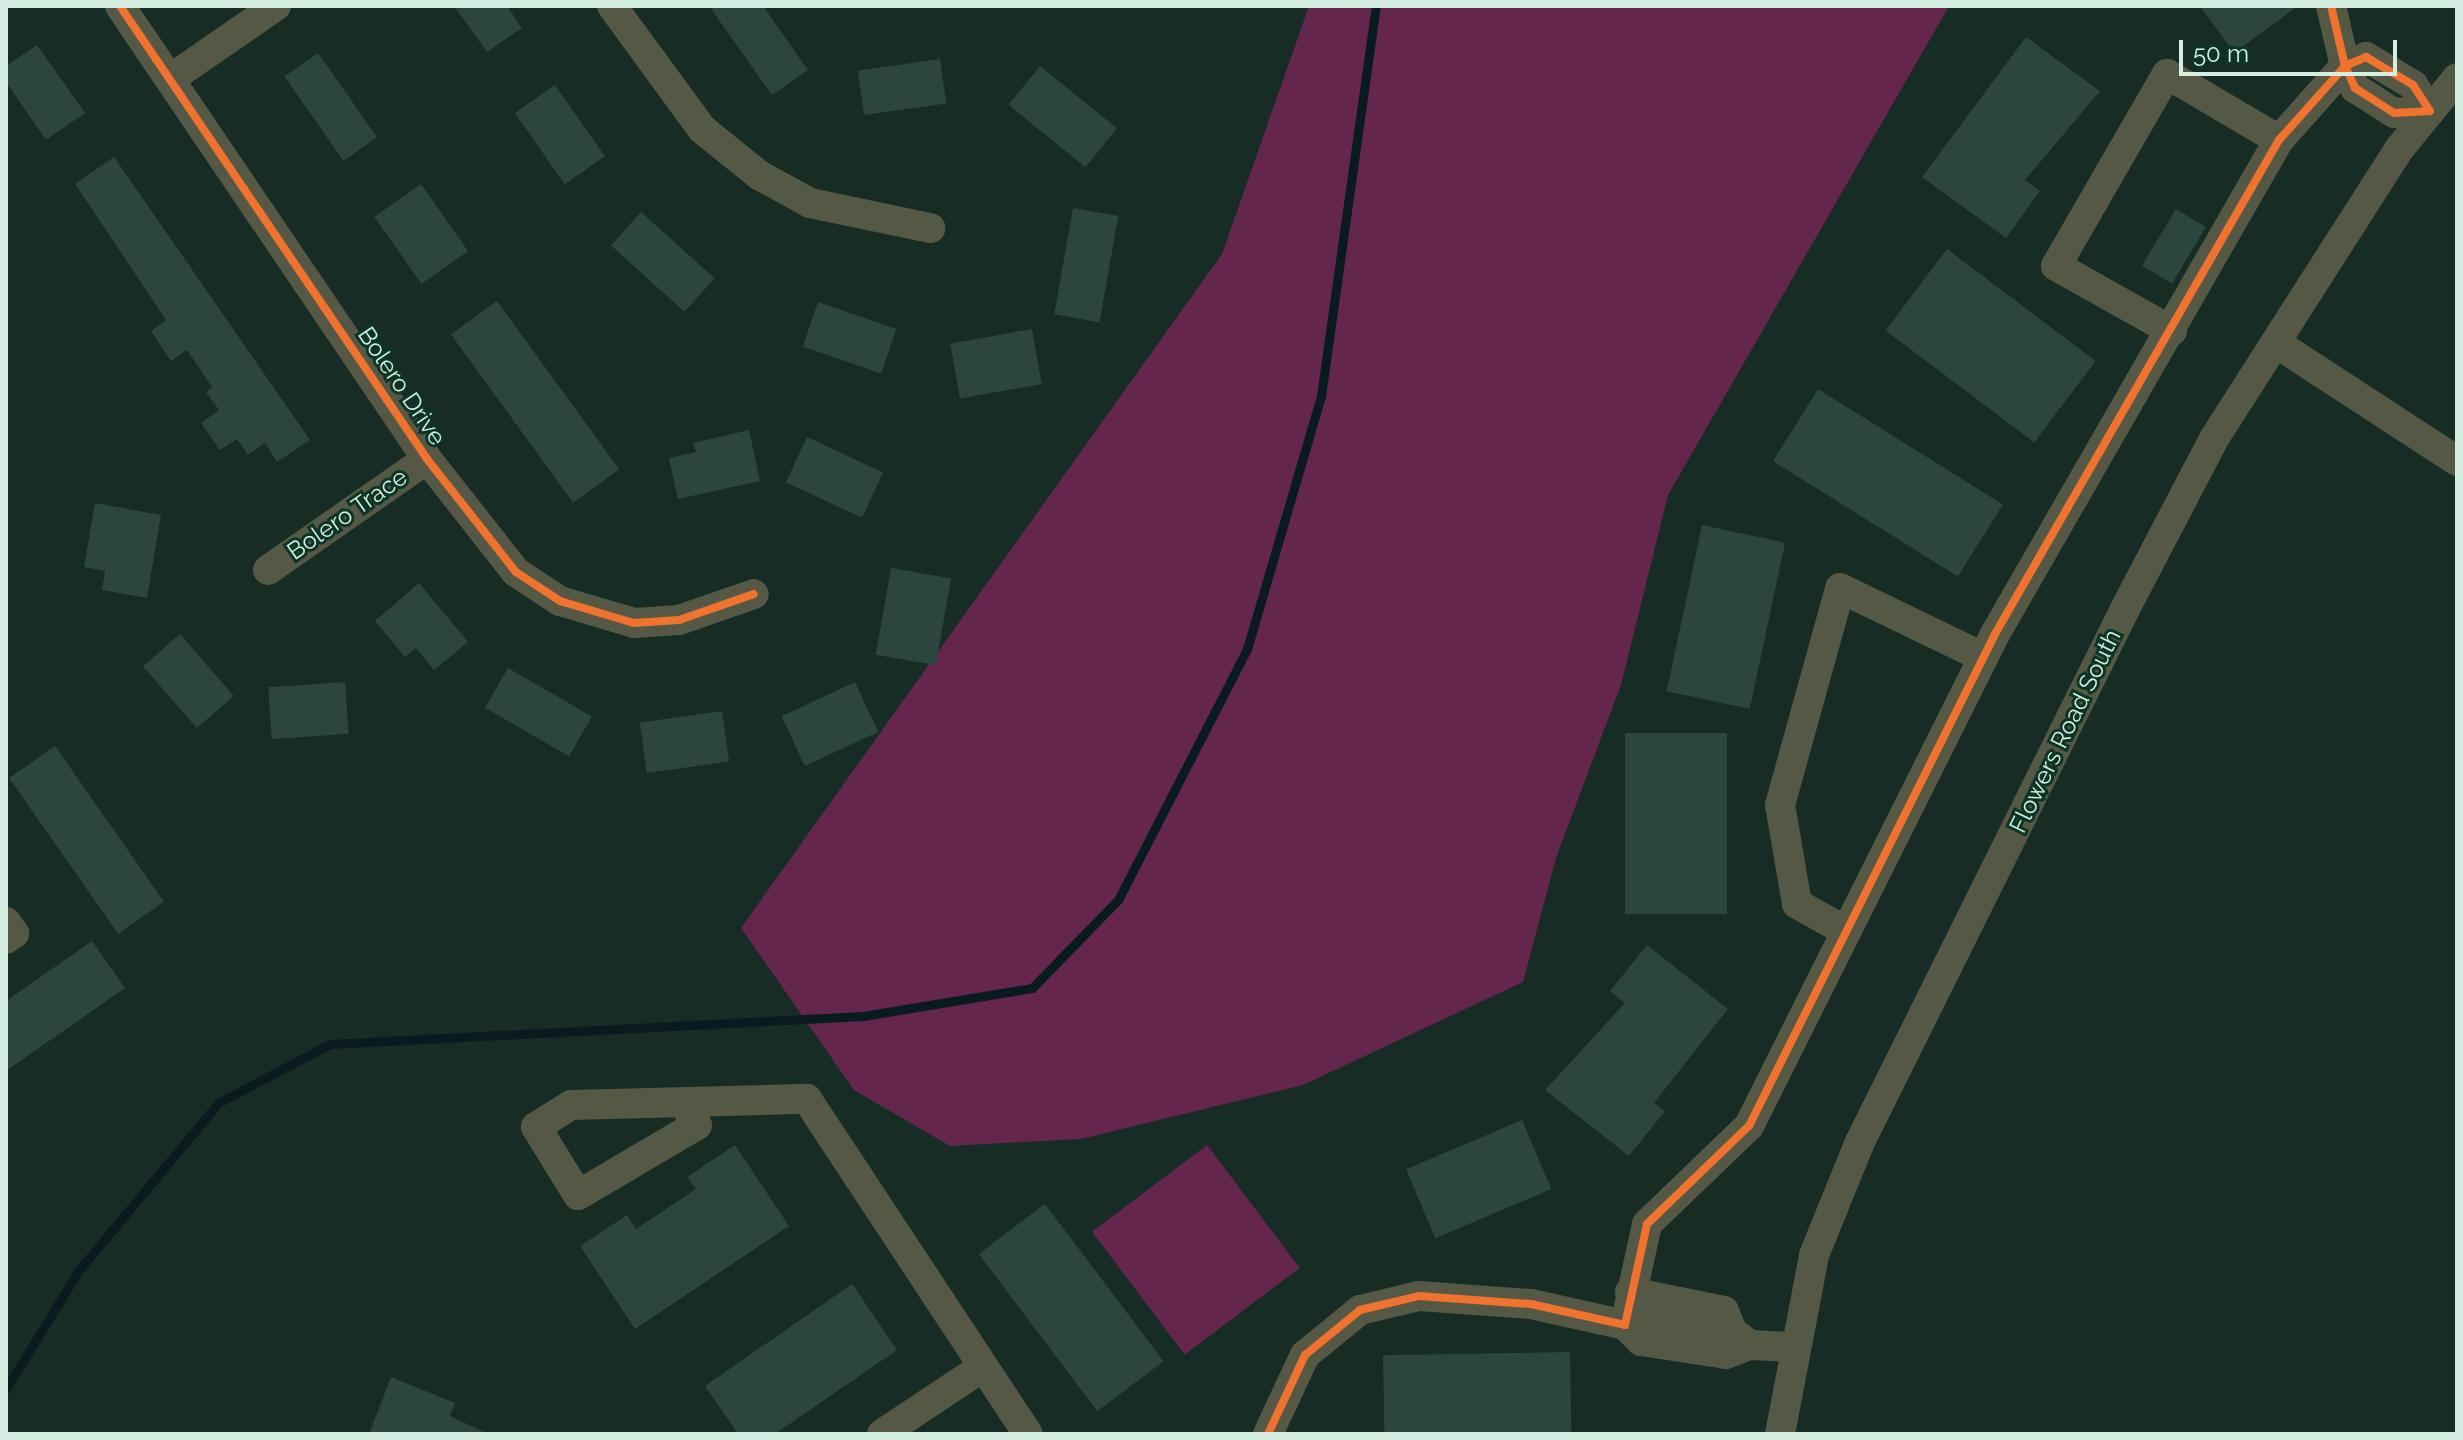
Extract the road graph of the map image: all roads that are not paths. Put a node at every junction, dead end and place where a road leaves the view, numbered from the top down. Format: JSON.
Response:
{"nodes":[{"id":1,"x":120,"y":6,"type":"edge"},
{"id":2,"x":276,"y":6,"type":"edge"},
{"id":3,"x":612,"y":6,"type":"edge"},
{"id":4,"x":2331,"y":6,"type":"edge"},
{"id":5,"x":2345,"y":66,"type":"junction"},
{"id":6,"x":2457,"y":78,"type":"edge"},
{"id":7,"x":170,"y":79,"type":"junction"},
{"id":8,"x":2430,"y":111,"type":"junction"},
{"id":9,"x":2279,"y":140,"type":"junction"},
{"id":10,"x":930,"y":228,"type":"dead end"},
{"id":11,"x":2172,"y":331,"type":"junction"},
{"id":12,"x":2276,"y":343,"type":"junction"},
{"id":13,"x":427,"y":459,"type":"junction"},
{"id":14,"x":2457,"y":461,"type":"edge"},
{"id":15,"x":268,"y":570,"type":"dead end"},
{"id":16,"x":754,"y":594,"type":"dead end"},
{"id":17,"x":1983,"y":657,"type":"junction"},
{"id":18,"x":6,"y":922,"type":"edge"},
{"id":19,"x":1846,"y":931,"type":"junction"},
{"id":20,"x":6,"y":939,"type":"edge"},
{"id":21,"x":683,"y":1102,"type":"junction"},
{"id":22,"x":1630,"y":1292,"type":"junction"},
{"id":23,"x":1625,"y":1325,"type":"junction"},
{"id":24,"x":1741,"y":1338,"type":"junction"},
{"id":25,"x":1793,"y":1347,"type":"junction"},
{"id":26,"x":983,"y":1367,"type":"junction"},
{"id":27,"x":882,"y":1434,"type":"edge"},
{"id":28,"x":1028,"y":1434,"type":"edge"},
{"id":29,"x":1268,"y":1434,"type":"edge"},
{"id":30,"x":1780,"y":1434,"type":"edge"}],
"edges":[{"from":1,"to":7,"type":"street","name":"Bolero Drive"},
{"from":2,"to":7,"type":"street"},
{"from":3,"to":10,"type":"street"},
{"from":4,"to":5,"type":"street"},
{"from":5,"to":8,"type":"street"},
{"from":5,"to":9,"type":"street"},
{"from":6,"to":8,"type":"street","name":"Flowers Road South"},
{"from":7,"to":13,"type":"street","name":"Bolero Drive"},
{"from":8,"to":12,"type":"street","name":"Flowers Road South"},
{"from":9,"to":11,"type":"street"},
{"from":9,"to":11,"type":"street"},
{"from":11,"to":17,"type":"street"},
{"from":12,"to":14,"type":"street"},
{"from":12,"to":25,"type":"street","name":"Flowers Road South"},
{"from":13,"to":15,"type":"street","name":"Bolero Trace"},
{"from":13,"to":16,"type":"street","name":"Bolero Drive"},
{"from":17,"to":19,"type":"street"},
{"from":17,"to":19,"type":"street"},
{"from":18,"to":20,"type":"street"},
{"from":19,"to":22,"type":"street"},
{"from":21,"to":21,"type":"street"},
{"from":21,"to":26,"type":"street"},
{"from":22,"to":23,"type":"street"},
{"from":22,"to":24,"type":"street"},
{"from":23,"to":24,"type":"street"},
{"from":23,"to":29,"type":"street"},
{"from":24,"to":25,"type":"street"},
{"from":25,"to":30,"type":"street","name":"Flowers Road South"},
{"from":26,"to":27,"type":"street"},
{"from":26,"to":28,"type":"street"}]}
